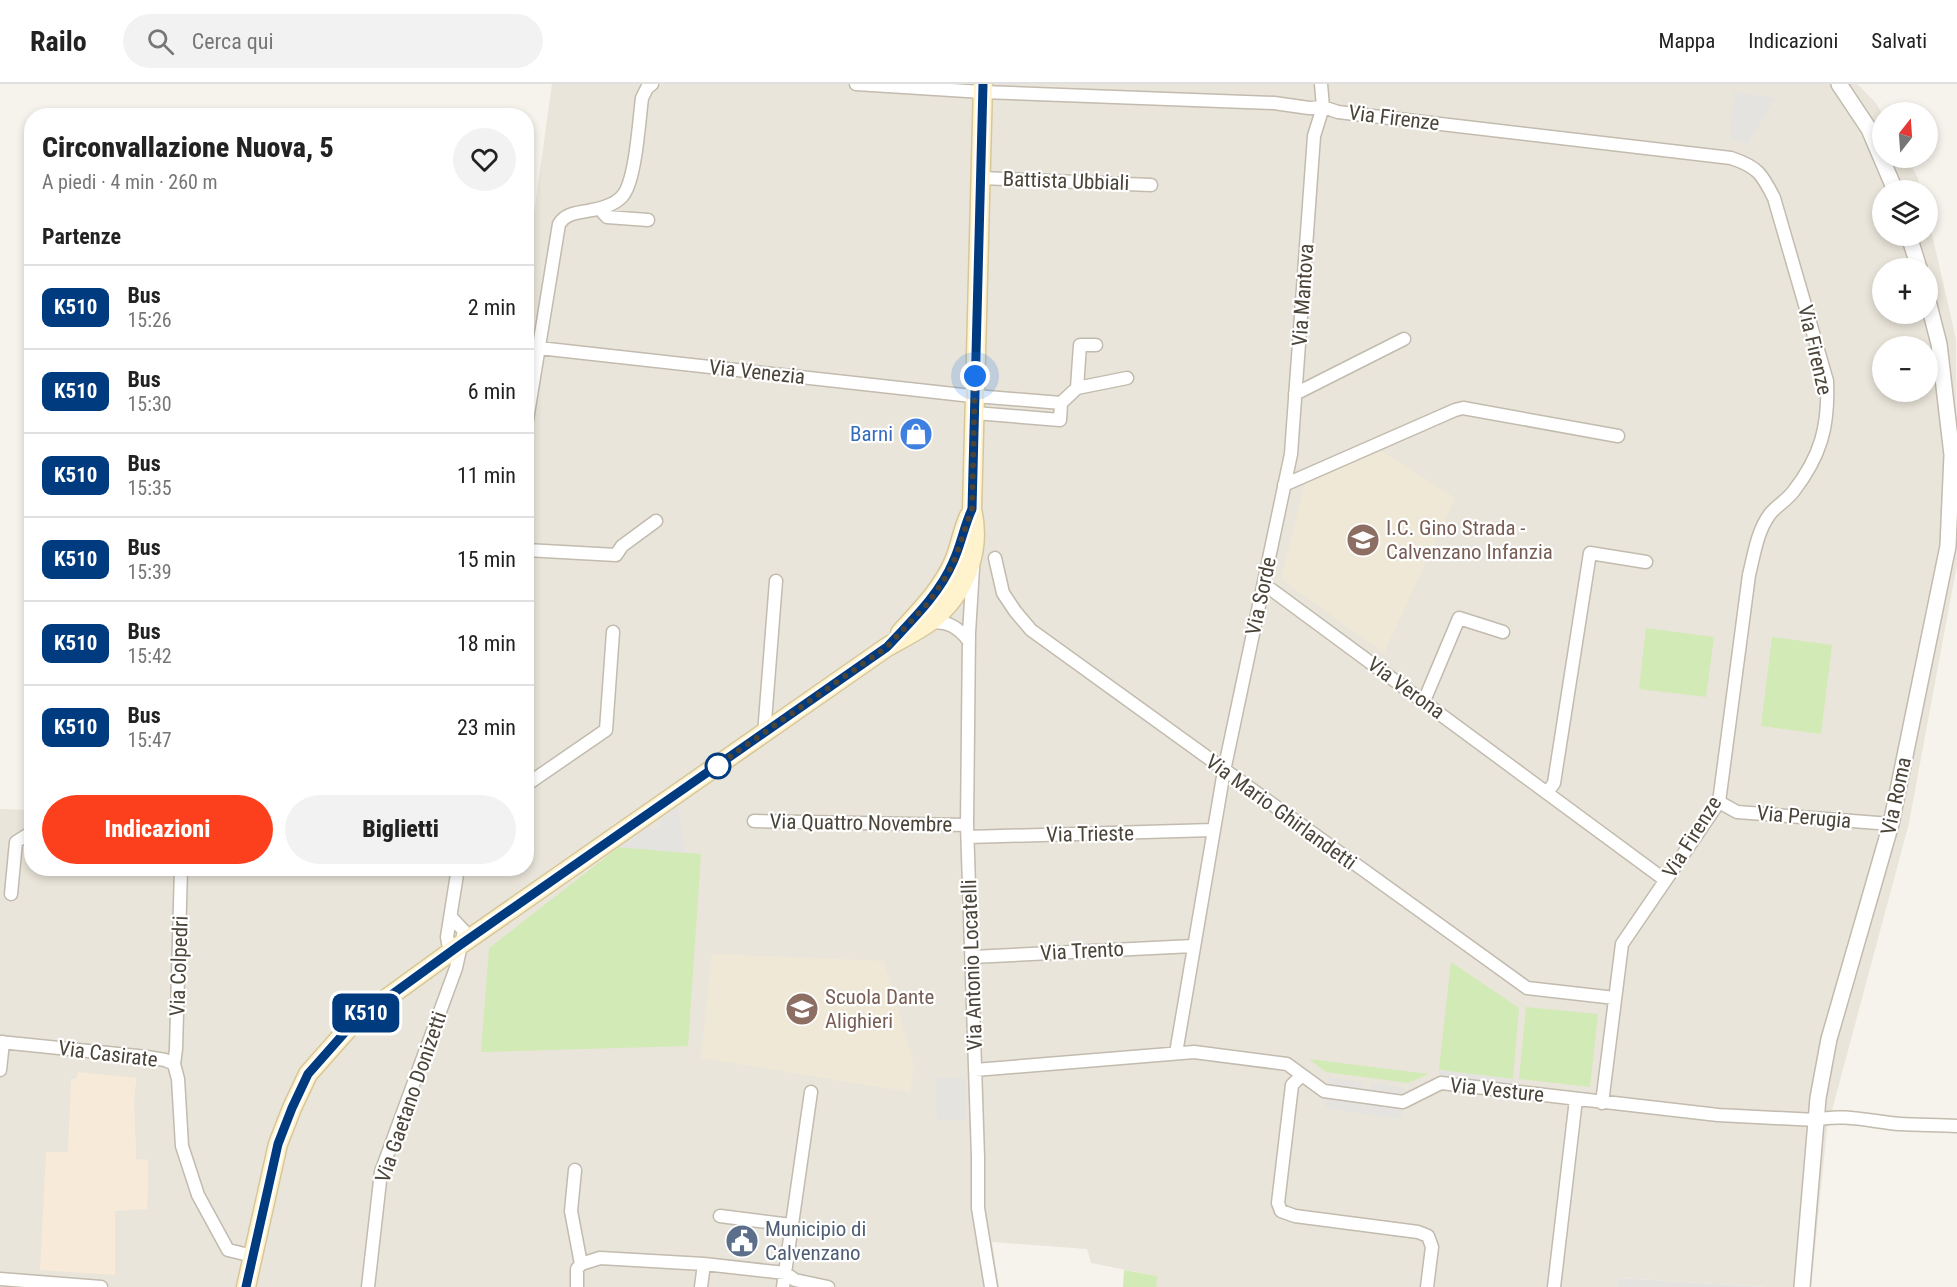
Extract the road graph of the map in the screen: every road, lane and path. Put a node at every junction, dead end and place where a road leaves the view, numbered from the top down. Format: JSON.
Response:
{"nodes":[{"id":1,"x":652,"y":84,"type":"edge"},
{"id":2,"x":855,"y":84,"type":"edge"},
{"id":3,"x":1321,"y":84,"type":"edge"},
{"id":4,"x":1839,"y":84,"type":"edge"},
{"id":5,"x":983,"y":88,"type":"edge"},
{"id":6,"x":1323,"y":107,"type":"junction"},
{"id":7,"x":981,"y":178,"type":"junction"},
{"id":8,"x":1891,"y":180,"type":"edge"},
{"id":9,"x":1151,"y":185,"type":"dead end"},
{"id":10,"x":600,"y":209,"type":"junction"},
{"id":11,"x":648,"y":220,"type":"dead end"},
{"id":12,"x":1934,"y":324,"type":"edge"},
{"id":13,"x":1404,"y":339,"type":"dead end"},
{"id":14,"x":1096,"y":345,"type":"dead end"},
{"id":15,"x":539,"y":348,"type":"junction"},
{"id":16,"x":534,"y":378,"type":"edge"},
{"id":17,"x":1127,"y":378,"type":"dead end"},
{"id":18,"x":1077,"y":388,"type":"junction"},
{"id":19,"x":1295,"y":393,"type":"junction"},
{"id":20,"x":1061,"y":403,"type":"junction"},
{"id":21,"x":975,"y":404,"type":"junction"},
{"id":22,"x":1618,"y":436,"type":"dead end"},
{"id":23,"x":1284,"y":484,"type":"junction"},
{"id":24,"x":972,"y":509,"type":"junction"},
{"id":25,"x":656,"y":521,"type":"dead end"},
{"id":26,"x":534,"y":550,"type":"edge"},
{"id":27,"x":995,"y":558,"type":"dead end"},
{"id":28,"x":1646,"y":562,"type":"dead end"},
{"id":29,"x":953,"y":564,"type":"junction"},
{"id":30,"x":970,"y":579,"type":"junction"},
{"id":31,"x":944,"y":580,"type":"junction"},
{"id":32,"x":776,"y":581,"type":"dead end"},
{"id":33,"x":1263,"y":587,"type":"junction"},
{"id":34,"x":953,"y":598,"type":"junction"},
{"id":35,"x":929,"y":623,"type":"junction"},
{"id":36,"x":612,"y":632,"type":"dead end"},
{"id":37,"x":1503,"y":632,"type":"dead end"},
{"id":38,"x":969,"y":637,"type":"junction"},
{"id":39,"x":887,"y":647,"type":"junction"},
{"id":40,"x":1424,"y":701,"type":"junction"},
{"id":41,"x":764,"y":734,"type":"junction"},
{"id":42,"x":1224,"y":771,"type":"junction"},
{"id":43,"x":534,"y":780,"type":"edge"},
{"id":44,"x":1547,"y":793,"type":"junction"},
{"id":45,"x":1719,"y":802,"type":"junction"},
{"id":46,"x":754,"y":821,"type":"dead end"},
{"id":47,"x":1891,"y":824,"type":"junction"},
{"id":48,"x":1213,"y":830,"type":"junction"},
{"id":49,"x":968,"y":831,"type":"junction"},
{"id":50,"x":24,"y":837,"type":"edge"},
{"id":51,"x":181,"y":876,"type":"edge"},
{"id":52,"x":457,"y":876,"type":"edge"},
{"id":53,"x":1665,"y":880,"type":"junction"},
{"id":54,"x":11,"y":894,"type":"dead end"},
{"id":55,"x":460,"y":945,"type":"junction"},
{"id":56,"x":1193,"y":946,"type":"junction"},
{"id":57,"x":972,"y":957,"type":"junction"},
{"id":58,"x":1615,"y":998,"type":"junction"},
{"id":59,"x":2,"y":1042,"type":"edge"},
{"id":60,"x":1176,"y":1053,"type":"junction"},
{"id":61,"x":174,"y":1064,"type":"junction"},
{"id":62,"x":0,"y":1070,"type":"edge"},
{"id":63,"x":975,"y":1070,"type":"junction"},
{"id":64,"x":1302,"y":1075,"type":"junction"},
{"id":65,"x":811,"y":1092,"type":"dead end"},
{"id":66,"x":1575,"y":1099,"type":"junction"},
{"id":67,"x":1602,"y":1103,"type":"junction"},
{"id":68,"x":1816,"y":1120,"type":"junction"},
{"id":69,"x":1957,"y":1126,"type":"edge"},
{"id":70,"x":576,"y":1170,"type":"dead end"},
{"id":71,"x":720,"y":1216,"type":"dead end"},
{"id":72,"x":791,"y":1225,"type":"junction"},
{"id":73,"x":253,"y":1256,"type":"junction"},
{"id":74,"x":580,"y":1264,"type":"junction"},
{"id":75,"x":704,"y":1264,"type":"junction"},
{"id":76,"x":784,"y":1274,"type":"junction"},
{"id":77,"x":0,"y":1279,"type":"edge"},
{"id":78,"x":100,"y":1287,"type":"edge"},
{"id":79,"x":246,"y":1287,"type":"edge"},
{"id":80,"x":368,"y":1287,"type":"edge"},
{"id":81,"x":577,"y":1287,"type":"edge"},
{"id":82,"x":701,"y":1287,"type":"edge"},
{"id":83,"x":783,"y":1287,"type":"edge"},
{"id":84,"x":828,"y":1287,"type":"edge"},
{"id":85,"x":991,"y":1287,"type":"edge"},
{"id":86,"x":1427,"y":1287,"type":"edge"},
{"id":87,"x":1554,"y":1287,"type":"edge"},
{"id":88,"x":1802,"y":1287,"type":"edge"}],
"edges":[{"from":1,"to":10,"type":"street"},
{"from":2,"to":5,"type":"street","name":"Via Firenze"},
{"from":3,"to":6,"type":"street"},
{"from":4,"to":8,"type":"street"},
{"from":5,"to":6,"type":"street","name":"Via Firenze"},
{"from":5,"to":7,"type":"main road"},
{"from":6,"to":19,"type":"street","name":"Via Mantova"},
{"from":6,"to":45,"type":"street","name":"Via Firenze"},
{"from":7,"to":9,"type":"street","name":"Battista Ubbiali"},
{"from":7,"to":21,"type":"main road"},
{"from":10,"to":11,"type":"street"},
{"from":10,"to":15,"type":"street"},
{"from":12,"to":47,"type":"street","name":"Via Roma"},
{"from":13,"to":19,"type":"street"},
{"from":14,"to":18,"type":"street"},
{"from":15,"to":16,"type":"street"},
{"from":15,"to":21,"type":"street","name":"Via Venezia"},
{"from":17,"to":18,"type":"street"},
{"from":18,"to":20,"type":"street"},
{"from":19,"to":23,"type":"street","name":"Via Mantova"},
{"from":20,"to":21,"type":"street"},
{"from":20,"to":21,"type":"street"},
{"from":21,"to":24,"type":"main road"},
{"from":22,"to":23,"type":"street"},
{"from":23,"to":33,"type":"street","name":"Via Sorde"},
{"from":24,"to":29,"type":"main road"},
{"from":24,"to":30,"type":"main road"},
{"from":25,"to":26,"type":"street"},
{"from":27,"to":42,"type":"street","name":"Via Mario Ghirlandetti"},
{"from":28,"to":44,"type":"street"},
{"from":29,"to":30,"type":"street"},
{"from":29,"to":31,"type":"main road"},
{"from":30,"to":34,"type":"main road"},
{"from":30,"to":38,"type":"street","name":"Via Antonio Locatelli"},
{"from":31,"to":34,"type":"street","name":"Via Antonio Locatelli"},
{"from":31,"to":39,"type":"main road"},
{"from":32,"to":41,"type":"street"},
{"from":33,"to":40,"type":"street","name":"Via Verona"},
{"from":33,"to":42,"type":"street","name":"Via Sorde"},
{"from":34,"to":35,"type":"main road"},
{"from":34,"to":38,"type":"street","name":"Via Antonio Locatelli"},
{"from":35,"to":38,"type":"street"},
{"from":35,"to":39,"type":"main road"},
{"from":36,"to":43,"type":"street"},
{"from":37,"to":40,"type":"street"},
{"from":38,"to":49,"type":"street","name":"Via Antonio Locatelli"},
{"from":39,"to":41,"type":"main road"},
{"from":40,"to":44,"type":"street","name":"Via Verona"},
{"from":41,"to":55,"type":"main road"},
{"from":42,"to":48,"type":"street","name":"Via Sorde"},
{"from":42,"to":58,"type":"street","name":"Via Mario Ghirlandetti"},
{"from":44,"to":53,"type":"street","name":"Via Verona"},
{"from":45,"to":47,"type":"street","name":"Via Perugia"},
{"from":45,"to":53,"type":"street","name":"Via Firenze"},
{"from":46,"to":49,"type":"street","name":"Via Quattro Novembre"},
{"from":47,"to":68,"type":"street","name":"Via Roma"},
{"from":48,"to":49,"type":"street","name":"Via Trieste"},
{"from":48,"to":56,"type":"street","name":"Via Sorde"},
{"from":49,"to":57,"type":"street","name":"Via Antonio Locatelli"},
{"from":50,"to":54,"type":"street"},
{"from":51,"to":61,"type":"street","name":"Via Colpedri"},
{"from":52,"to":55,"type":"street"},
{"from":53,"to":58,"type":"street","name":"Via Firenze"},
{"from":55,"to":73,"type":"main road"},
{"from":55,"to":80,"type":"street","name":"Via Gaetano Donizetti"},
{"from":56,"to":57,"type":"street","name":"Via Trento"},
{"from":56,"to":60,"type":"street","name":"Via Sorde"},
{"from":57,"to":63,"type":"street","name":"Via Antonio Locatelli"},
{"from":58,"to":67,"type":"street","name":"Via Firenze"},
{"from":59,"to":61,"type":"street","name":"Via Casirate"},
{"from":59,"to":62,"type":"street"},
{"from":60,"to":63,"type":"street","name":"Via Vesture"},
{"from":60,"to":64,"type":"street","name":"Via Vesture"},
{"from":61,"to":73,"type":"street","name":"Via Casirate"},
{"from":63,"to":85,"type":"street","name":"Via Antonio Locatelli"},
{"from":64,"to":66,"type":"street","name":"Via Vesture"},
{"from":64,"to":86,"type":"street"},
{"from":65,"to":72,"type":"street"},
{"from":66,"to":67,"type":"street","name":"Via Vesture"},
{"from":66,"to":87,"type":"street"},
{"from":67,"to":68,"type":"street","name":"Via Vesture"},
{"from":68,"to":69,"type":"street","name":"Via Vesture"},
{"from":68,"to":88,"type":"street","name":"Via Roma"},
{"from":70,"to":74,"type":"street"},
{"from":71,"to":72,"type":"street"},
{"from":72,"to":76,"type":"street"},
{"from":73,"to":79,"type":"main road"},
{"from":74,"to":75,"type":"street"},
{"from":74,"to":81,"type":"street"},
{"from":75,"to":76,"type":"street"},
{"from":75,"to":82,"type":"street"},
{"from":76,"to":83,"type":"street"},
{"from":76,"to":84,"type":"street"},
{"from":77,"to":78,"type":"street"}]}
